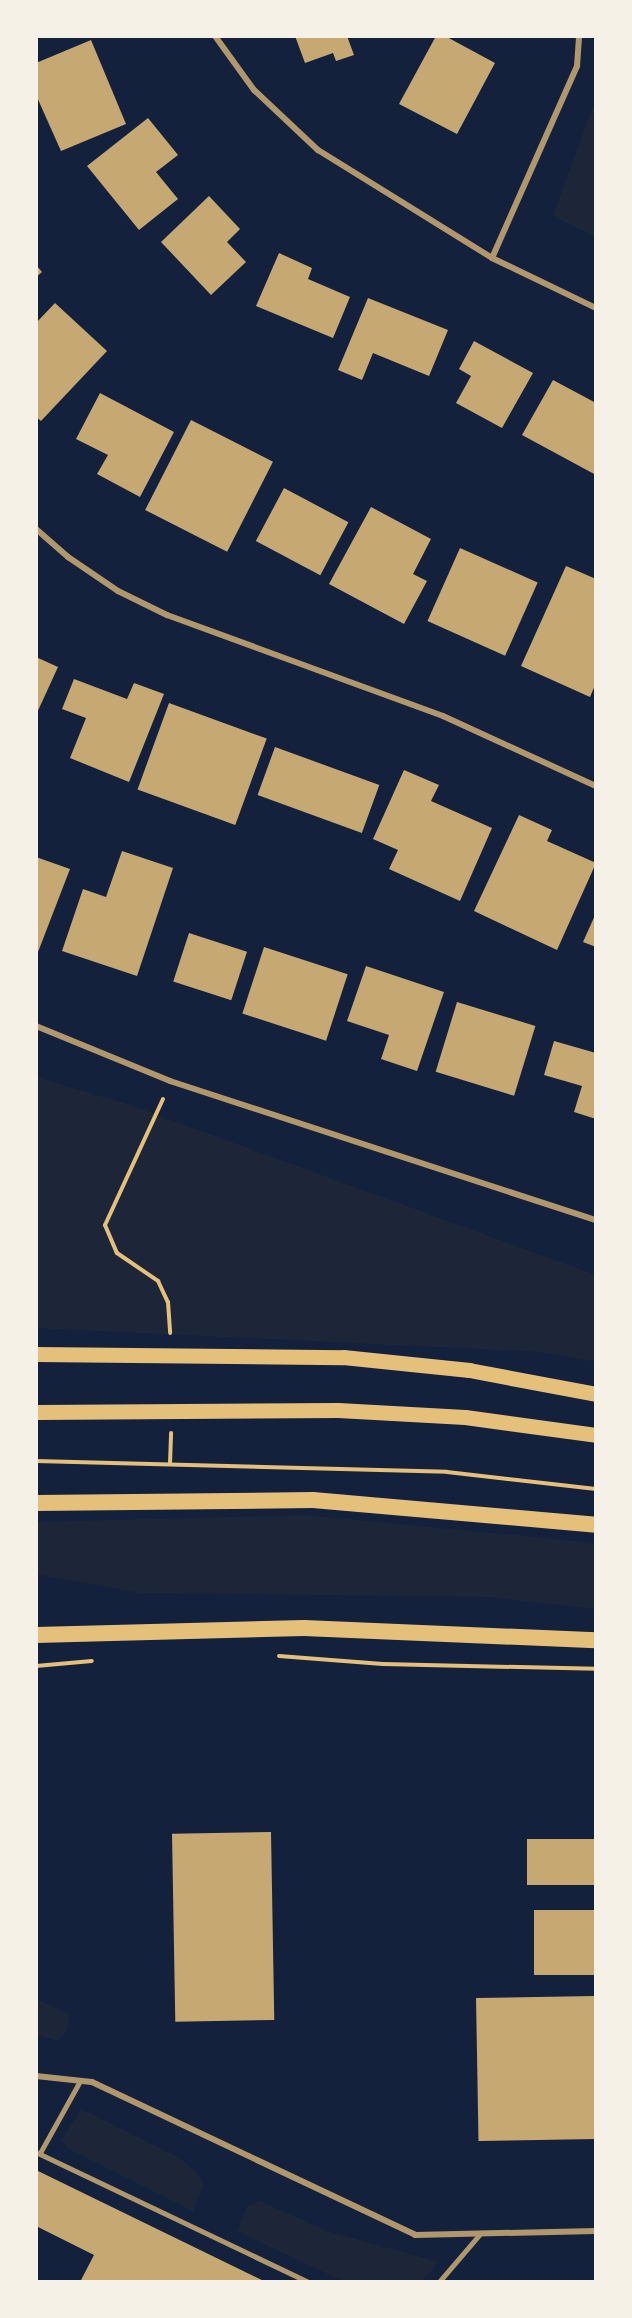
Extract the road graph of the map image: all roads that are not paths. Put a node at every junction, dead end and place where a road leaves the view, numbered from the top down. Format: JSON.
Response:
{"nodes":[{"id":1,"x":215,"y":36,"type":"edge"},
{"id":2,"x":579,"y":36,"type":"edge"},
{"id":3,"x":492,"y":258,"type":"junction"},
{"id":4,"x":596,"y":308,"type":"edge"},
{"id":5,"x":36,"y":529,"type":"edge"},
{"id":6,"x":596,"y":786,"type":"edge"},
{"id":7,"x":36,"y":1026,"type":"edge"},
{"id":8,"x":596,"y":1220,"type":"edge"},
{"id":9,"x":36,"y":1354,"type":"edge"},
{"id":10,"x":596,"y":1394,"type":"edge"},
{"id":11,"x":36,"y":1412,"type":"edge"},
{"id":12,"x":596,"y":1435,"type":"edge"},
{"id":13,"x":36,"y":1503,"type":"edge"},
{"id":14,"x":596,"y":1525,"type":"edge"},
{"id":15,"x":36,"y":1635,"type":"edge"},
{"id":16,"x":596,"y":1640,"type":"edge"},
{"id":17,"x":36,"y":2076,"type":"edge"},
{"id":18,"x":80,"y":2081,"type":"junction"},
{"id":19,"x":38,"y":2153,"type":"edge"},
{"id":20,"x":596,"y":2231,"type":"edge"},
{"id":21,"x":480,"y":2234,"type":"junction"},
{"id":22,"x":308,"y":2282,"type":"edge"},
{"id":23,"x":439,"y":2282,"type":"edge"}],
"edges":[{"from":1,"to":3,"type":"street"},
{"from":2,"to":3,"type":"street"},
{"from":3,"to":4,"type":"street"},
{"from":5,"to":6,"type":"street"},
{"from":7,"to":8,"type":"street"},
{"from":9,"to":10,"type":"main road"},
{"from":11,"to":12,"type":"main road"},
{"from":13,"to":14,"type":"highway"},
{"from":15,"to":16,"type":"highway"},
{"from":17,"to":18,"type":"street"},
{"from":18,"to":19,"type":"lane"},
{"from":18,"to":21,"type":"street"},
{"from":19,"to":22,"type":"lane"},
{"from":20,"to":21,"type":"street"},
{"from":21,"to":23,"type":"lane"}]}
